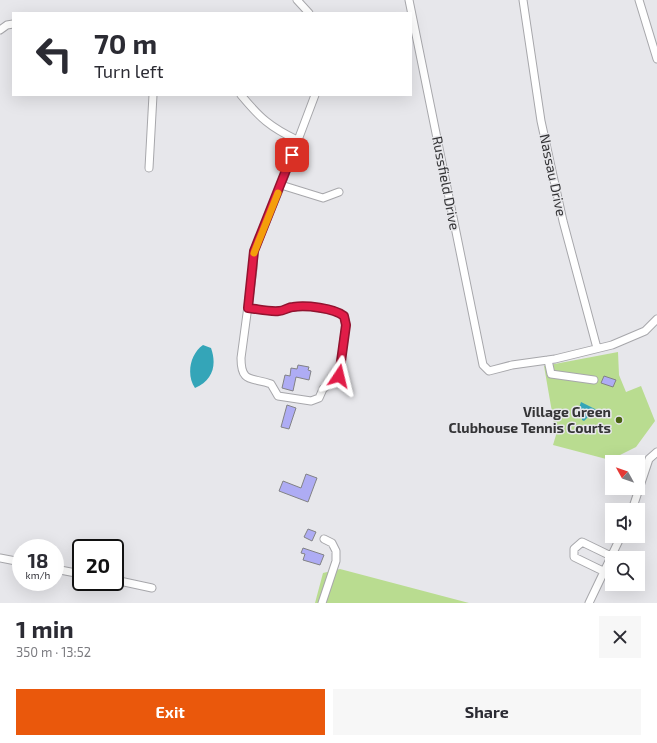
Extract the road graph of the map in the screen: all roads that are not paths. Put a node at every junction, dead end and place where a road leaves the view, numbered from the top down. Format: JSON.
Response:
{"nodes":[{"id":1,"x":297,"y":0,"type":"edge"},
{"id":2,"x":409,"y":0,"type":"edge"},
{"id":3,"x":523,"y":0,"type":"edge"},
{"id":4,"x":639,"y":0,"type":"edge"},
{"id":5,"x":308,"y":12,"type":"edge"},
{"id":6,"x":411,"y":12,"type":"edge"},
{"id":7,"x":412,"y":18,"type":"edge"},
{"id":8,"x":12,"y":24,"type":"edge"},
{"id":9,"x":0,"y":30,"type":"edge"},
{"id":10,"x":657,"y":59,"type":"edge"},
{"id":11,"x":153,"y":96,"type":"edge"},
{"id":12,"x":242,"y":96,"type":"edge"},
{"id":13,"x":315,"y":96,"type":"edge"},
{"id":14,"x":297,"y":140,"type":"junction"},
{"id":15,"x":148,"y":168,"type":"dead end"},
{"id":16,"x":282,"y":185,"type":"junction"},
{"id":17,"x":339,"y":192,"type":"dead end"},
{"id":18,"x":248,"y":308,"type":"junction"},
{"id":19,"x":657,"y":319,"type":"edge"},
{"id":20,"x":597,"y":348,"type":"junction"},
{"id":21,"x":548,"y":360,"type":"junction"},
{"id":22,"x":594,"y":380,"type":"dead end"},
{"id":23,"x":657,"y":452,"type":"edge"},
{"id":24,"x":634,"y":503,"type":"edge"},
{"id":25,"x":324,"y":539,"type":"dead end"},
{"id":26,"x":605,"y":554,"type":"edge"},
{"id":27,"x":0,"y":558,"type":"edge"},
{"id":28,"x":12,"y":560,"type":"edge"},
{"id":29,"x":605,"y":572,"type":"joint"},
{"id":30,"x":124,"y":582,"type":"edge"},
{"id":31,"x":152,"y":588,"type":"dead end"},
{"id":32,"x":322,"y":603,"type":"edge"},
{"id":33,"x":589,"y":603,"type":"edge"}],
"edges":[{"from":1,"to":5,"type":"street"},
{"from":2,"to":6,"type":"street","name":"Russfield Drive"},
{"from":3,"to":20,"type":"street","name":"Nassau Drive"},
{"from":4,"to":10,"type":"street"},
{"from":7,"to":21,"type":"street","name":"Russfield Drive"},
{"from":8,"to":9,"type":"street"},
{"from":11,"to":15,"type":"street"},
{"from":12,"to":14,"type":"street"},
{"from":13,"to":14,"type":"street"},
{"from":14,"to":16,"type":"street"},
{"from":16,"to":17,"type":"street"},
{"from":16,"to":18,"type":"street"},
{"from":18,"to":18,"type":"street"},
{"from":19,"to":20,"type":"street"},
{"from":20,"to":21,"type":"street"},
{"from":21,"to":22,"type":"street"},
{"from":23,"to":24,"type":"street"},
{"from":25,"to":32,"type":"street"},
{"from":26,"to":29,"type":"street"},
{"from":27,"to":28,"type":"street"},
{"from":29,"to":33,"type":"street"},
{"from":30,"to":31,"type":"street"}]}
